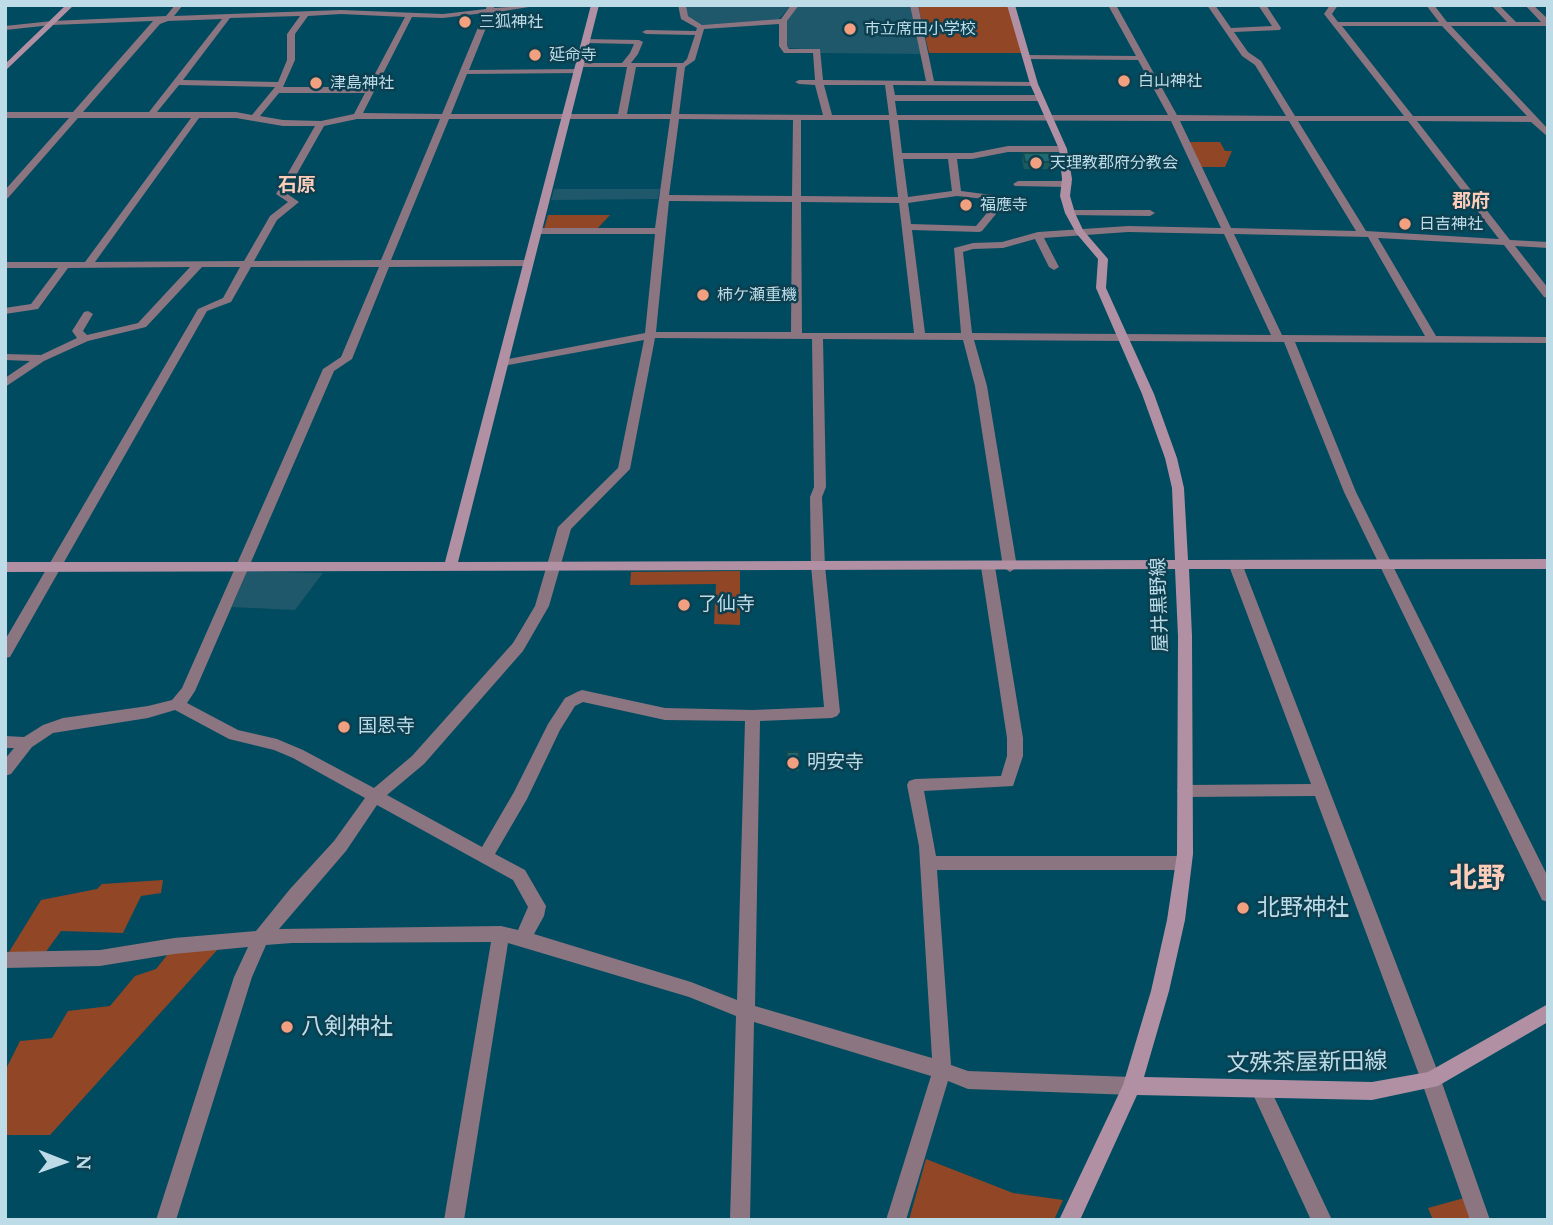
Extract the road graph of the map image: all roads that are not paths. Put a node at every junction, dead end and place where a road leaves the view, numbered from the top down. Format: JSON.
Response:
{"nodes":[{"id":1,"x":70,"y":5,"type":"edge"},
{"id":2,"x":179,"y":5,"type":"edge"},
{"id":3,"x":284,"y":5,"type":"edge"},
{"id":4,"x":537,"y":5,"type":"edge"},
{"id":5,"x":595,"y":5,"type":"edge"},
{"id":6,"x":682,"y":5,"type":"edge"},
{"id":7,"x":795,"y":5,"type":"edge"},
{"id":8,"x":914,"y":5,"type":"edge"},
{"id":9,"x":1011,"y":5,"type":"edge"},
{"id":10,"x":1112,"y":5,"type":"edge"},
{"id":11,"x":1211,"y":5,"type":"edge"},
{"id":12,"x":1262,"y":5,"type":"edge"},
{"id":13,"x":1334,"y":5,"type":"edge"},
{"id":14,"x":1430,"y":5,"type":"edge"},
{"id":15,"x":1495,"y":5,"type":"edge"},
{"id":16,"x":1529,"y":5,"type":"edge"},
{"id":17,"x":489,"y":8,"type":"edge"},
{"id":18,"x":384,"y":9,"type":"edge"},
{"id":19,"x":306,"y":13,"type":"junction"},
{"id":20,"x":278,"y":14,"type":"junction"},
{"id":21,"x":410,"y":14,"type":"junction"},
{"id":22,"x":227,"y":18,"type":"junction"},
{"id":23,"x":163,"y":19,"type":"junction"},
{"id":24,"x":783,"y":21,"type":"junction"},
{"id":25,"x":52,"y":23,"type":"junction"},
{"id":26,"x":1335,"y":24,"type":"junction"},
{"id":27,"x":1445,"y":24,"type":"junction"},
{"id":28,"x":1514,"y":24,"type":"junction"},
{"id":29,"x":5,"y":27,"type":"edge"},
{"id":30,"x":700,"y":30,"type":"junction"},
{"id":31,"x":1228,"y":30,"type":"junction"},
{"id":32,"x":646,"y":32,"type":"dead end"},
{"id":33,"x":586,"y":40,"type":"junction"},
{"id":34,"x":1026,"y":57,"type":"junction"},
{"id":35,"x":1142,"y":58,"type":"junction"},
{"id":36,"x":628,"y":65,"type":"junction"},
{"id":37,"x":681,"y":67,"type":"junction"},
{"id":38,"x":579,"y":68,"type":"junction"},
{"id":39,"x":701,"y":68,"type":"dead end"},
{"id":40,"x":5,"y":69,"type":"edge"},
{"id":41,"x":464,"y":72,"type":"junction"},
{"id":42,"x":177,"y":82,"type":"junction"},
{"id":43,"x":799,"y":82,"type":"dead end"},
{"id":44,"x":819,"y":83,"type":"junction"},
{"id":45,"x":889,"y":83,"type":"junction"},
{"id":46,"x":931,"y":84,"type":"junction"},
{"id":47,"x":1034,"y":84,"type":"junction"},
{"id":48,"x":280,"y":87,"type":"junction"},
{"id":49,"x":370,"y":90,"type":"junction"},
{"id":50,"x":890,"y":98,"type":"junction"},
{"id":51,"x":1039,"y":98,"type":"junction"},
{"id":52,"x":5,"y":115,"type":"edge"},
{"id":53,"x":77,"y":115,"type":"junction"},
{"id":54,"x":151,"y":115,"type":"junction"},
{"id":55,"x":197,"y":115,"type":"junction"},
{"id":56,"x":1548,"y":115,"type":"edge"},
{"id":57,"x":357,"y":116,"type":"junction"},
{"id":58,"x":445,"y":116,"type":"junction"},
{"id":59,"x":567,"y":116,"type":"junction"},
{"id":60,"x":622,"y":116,"type":"junction"},
{"id":61,"x":675,"y":116,"type":"junction"},
{"id":62,"x":797,"y":117,"type":"junction"},
{"id":63,"x":828,"y":117,"type":"junction"},
{"id":64,"x":893,"y":117,"type":"junction"},
{"id":65,"x":1532,"y":117,"type":"junction"},
{"id":66,"x":254,"y":118,"type":"junction"},
{"id":67,"x":1049,"y":118,"type":"junction"},
{"id":68,"x":1174,"y":118,"type":"junction"},
{"id":69,"x":1293,"y":118,"type":"junction"},
{"id":70,"x":1409,"y":119,"type":"junction"},
{"id":71,"x":321,"y":124,"type":"junction"},
{"id":72,"x":1548,"y":134,"type":"edge"},
{"id":73,"x":1063,"y":149,"type":"junction"},
{"id":74,"x":898,"y":156,"type":"junction"},
{"id":75,"x":952,"y":156,"type":"junction"},
{"id":76,"x":1018,"y":184,"type":"dead end"},
{"id":77,"x":1067,"y":184,"type":"junction"},
{"id":78,"x":957,"y":193,"type":"junction"},
{"id":79,"x":5,"y":196,"type":"edge"},
{"id":80,"x":665,"y":198,"type":"junction"},
{"id":81,"x":796,"y":198,"type":"junction"},
{"id":82,"x":903,"y":199,"type":"junction"},
{"id":83,"x":1070,"y":213,"type":"junction"},
{"id":84,"x":1150,"y":214,"type":"dead end"},
{"id":85,"x":907,"y":227,"type":"junction"},
{"id":86,"x":979,"y":229,"type":"junction"},
{"id":87,"x":1226,"y":229,"type":"junction"},
{"id":88,"x":538,"y":231,"type":"junction"},
{"id":89,"x":660,"y":231,"type":"junction"},
{"id":90,"x":1079,"y":231,"type":"junction"},
{"id":91,"x":1367,"y":234,"type":"junction"},
{"id":92,"x":1038,"y":235,"type":"junction"},
{"id":93,"x":1508,"y":243,"type":"junction"},
{"id":94,"x":985,"y":245,"type":"junction"},
{"id":95,"x":1548,"y":245,"type":"edge"},
{"id":96,"x":385,"y":263,"type":"junction"},
{"id":97,"x":528,"y":263,"type":"junction"},
{"id":98,"x":66,"y":264,"type":"junction"},
{"id":99,"x":88,"y":264,"type":"junction"},
{"id":100,"x":199,"y":264,"type":"junction"},
{"id":101,"x":248,"y":264,"type":"junction"},
{"id":102,"x":5,"y":265,"type":"edge"},
{"id":103,"x":1054,"y":267,"type":"dead end"},
{"id":104,"x":1548,"y":295,"type":"edge"},
{"id":105,"x":5,"y":311,"type":"edge"},
{"id":106,"x":88,"y":314,"type":"dead end"},
{"id":107,"x":650,"y":335,"type":"junction"},
{"id":108,"x":796,"y":336,"type":"junction"},
{"id":109,"x":817,"y":336,"type":"junction"},
{"id":110,"x":920,"y":337,"type":"junction"},
{"id":111,"x":967,"y":337,"type":"junction"},
{"id":112,"x":1283,"y":337,"type":"junction"},
{"id":113,"x":1123,"y":338,"type":"junction"},
{"id":114,"x":85,"y":339,"type":"junction"},
{"id":115,"x":1432,"y":339,"type":"junction"},
{"id":116,"x":1548,"y":340,"type":"edge"},
{"id":117,"x":5,"y":357,"type":"edge"},
{"id":118,"x":46,"y":358,"type":"junction"},
{"id":119,"x":503,"y":363,"type":"junction"},
{"id":120,"x":5,"y":384,"type":"edge"},
{"id":121,"x":1548,"y":564,"type":"edge"},
{"id":122,"x":1182,"y":565,"type":"junction"},
{"id":123,"x":1236,"y":565,"type":"junction"},
{"id":124,"x":1385,"y":565,"type":"junction"},
{"id":125,"x":818,"y":566,"type":"junction"},
{"id":126,"x":5,"y":567,"type":"edge"},
{"id":127,"x":54,"y":567,"type":"junction"},
{"id":128,"x":450,"y":567,"type":"junction"},
{"id":129,"x":553,"y":567,"type":"junction"},
{"id":130,"x":988,"y":567,"type":"junction"},
{"id":131,"x":1010,"y":567,"type":"junction"},
{"id":132,"x":241,"y":568,"type":"junction"},
{"id":133,"x":5,"y":653,"type":"edge"},
{"id":134,"x":177,"y":704,"type":"junction"},
{"id":135,"x":753,"y":716,"type":"junction"},
{"id":136,"x":5,"y":742,"type":"edge"},
{"id":137,"x":27,"y":743,"type":"junction"},
{"id":138,"x":5,"y":770,"type":"edge"},
{"id":139,"x":1320,"y":790,"type":"junction"},
{"id":140,"x":1185,"y":791,"type":"junction"},
{"id":141,"x":375,"y":796,"type":"junction"},
{"id":142,"x":485,"y":856,"type":"junction"},
{"id":143,"x":928,"y":863,"type":"junction"},
{"id":144,"x":1182,"y":863,"type":"junction"},
{"id":145,"x":1548,"y":895,"type":"edge"},
{"id":146,"x":501,"y":934,"type":"junction"},
{"id":147,"x":523,"y":938,"type":"junction"},
{"id":148,"x":260,"y":939,"type":"junction"},
{"id":149,"x":5,"y":960,"type":"edge"},
{"id":150,"x":744,"y":1011,"type":"junction"},
{"id":151,"x":1548,"y":1012,"type":"edge"},
{"id":152,"x":942,"y":1070,"type":"junction"},
{"id":153,"x":1431,"y":1080,"type":"junction"},
{"id":154,"x":1132,"y":1087,"type":"junction"},
{"id":155,"x":1261,"y":1090,"type":"junction"},
{"id":156,"x":166,"y":1220,"type":"edge"},
{"id":157,"x":454,"y":1220,"type":"edge"},
{"id":158,"x":740,"y":1220,"type":"edge"},
{"id":159,"x":896,"y":1220,"type":"edge"},
{"id":160,"x":1069,"y":1220,"type":"edge"},
{"id":161,"x":1322,"y":1220,"type":"edge"},
{"id":162,"x":1480,"y":1220,"type":"edge"}],
"edges":[{"from":1,"to":25,"type":"street"},
{"from":2,"to":23,"type":"street"},
{"from":3,"to":20,"type":"street"},
{"from":4,"to":17,"type":"street"},
{"from":5,"to":33,"type":"street"},
{"from":6,"to":30,"type":"street"},
{"from":7,"to":24,"type":"street"},
{"from":8,"to":46,"type":"street"},
{"from":9,"to":34,"type":"street","name":"屋井黒野線"},
{"from":10,"to":35,"type":"street"},
{"from":11,"to":31,"type":"street"},
{"from":12,"to":31,"type":"street"},
{"from":13,"to":26,"type":"street"},
{"from":14,"to":27,"type":"street"},
{"from":15,"to":28,"type":"street"},
{"from":16,"to":28,"type":"street"},
{"from":17,"to":21,"type":"street"},
{"from":17,"to":41,"type":"street"},
{"from":18,"to":19,"type":"street"},
{"from":18,"to":21,"type":"street"},
{"from":19,"to":20,"type":"street"},
{"from":19,"to":48,"type":"street"},
{"from":20,"to":22,"type":"street"},
{"from":21,"to":49,"type":"street"},
{"from":22,"to":23,"type":"street"},
{"from":22,"to":42,"type":"street"},
{"from":23,"to":25,"type":"street"},
{"from":23,"to":53,"type":"street"},
{"from":24,"to":30,"type":"street"},
{"from":24,"to":44,"type":"street"},
{"from":25,"to":29,"type":"street"},
{"from":25,"to":40,"type":"street"},
{"from":26,"to":27,"type":"street"},
{"from":26,"to":70,"type":"street"},
{"from":27,"to":28,"type":"street"},
{"from":27,"to":65,"type":"street"},
{"from":30,"to":32,"type":"street"},
{"from":30,"to":37,"type":"street"},
{"from":31,"to":69,"type":"street"},
{"from":33,"to":36,"type":"street"},
{"from":33,"to":38,"type":"street"},
{"from":34,"to":35,"type":"street"},
{"from":34,"to":47,"type":"street","name":"屋井黒野線"},
{"from":35,"to":68,"type":"street"},
{"from":36,"to":37,"type":"street"},
{"from":36,"to":38,"type":"street"},
{"from":36,"to":60,"type":"street"},
{"from":37,"to":39,"type":"street"},
{"from":37,"to":61,"type":"street"},
{"from":38,"to":41,"type":"street"},
{"from":38,"to":59,"type":"street"},
{"from":41,"to":58,"type":"street"},
{"from":42,"to":48,"type":"street"},
{"from":42,"to":54,"type":"street"},
{"from":43,"to":44,"type":"street"},
{"from":44,"to":45,"type":"street"},
{"from":44,"to":63,"type":"street"},
{"from":45,"to":46,"type":"street"},
{"from":45,"to":50,"type":"street"},
{"from":46,"to":47,"type":"street"},
{"from":47,"to":51,"type":"street","name":"屋井黒野線"},
{"from":48,"to":49,"type":"street"},
{"from":48,"to":66,"type":"street"},
{"from":49,"to":57,"type":"street"},
{"from":50,"to":51,"type":"street"},
{"from":50,"to":64,"type":"street"},
{"from":51,"to":67,"type":"street","name":"屋井黒野線"},
{"from":52,"to":53,"type":"street"},
{"from":53,"to":54,"type":"street"},
{"from":53,"to":79,"type":"street"},
{"from":54,"to":55,"type":"street"},
{"from":55,"to":66,"type":"street"},
{"from":55,"to":99,"type":"street"},
{"from":56,"to":65,"type":"street"},
{"from":57,"to":58,"type":"street"},
{"from":57,"to":71,"type":"street"},
{"from":58,"to":59,"type":"street"},
{"from":58,"to":96,"type":"street"},
{"from":59,"to":60,"type":"street"},
{"from":59,"to":88,"type":"street"},
{"from":60,"to":61,"type":"street"},
{"from":61,"to":62,"type":"street"},
{"from":61,"to":80,"type":"street"},
{"from":62,"to":63,"type":"street"},
{"from":62,"to":81,"type":"street"},
{"from":63,"to":64,"type":"street"},
{"from":64,"to":67,"type":"street"},
{"from":64,"to":74,"type":"street"},
{"from":65,"to":70,"type":"street"},
{"from":65,"to":72,"type":"street"},
{"from":66,"to":71,"type":"street"},
{"from":67,"to":68,"type":"street"},
{"from":67,"to":73,"type":"street","name":"屋井黒野線"},
{"from":68,"to":69,"type":"street"},
{"from":68,"to":87,"type":"street"},
{"from":69,"to":70,"type":"street"},
{"from":69,"to":91,"type":"street"},
{"from":70,"to":93,"type":"street"},
{"from":71,"to":101,"type":"street"},
{"from":73,"to":75,"type":"street"},
{"from":73,"to":77,"type":"street","name":"屋井黒野線"},
{"from":74,"to":75,"type":"street"},
{"from":74,"to":82,"type":"street"},
{"from":75,"to":78,"type":"street"},
{"from":76,"to":77,"type":"street"},
{"from":77,"to":83,"type":"street","name":"屋井黒野線"},
{"from":78,"to":82,"type":"street"},
{"from":78,"to":86,"type":"street"},
{"from":80,"to":81,"type":"street"},
{"from":80,"to":89,"type":"street"},
{"from":81,"to":82,"type":"street"},
{"from":81,"to":108,"type":"street"},
{"from":82,"to":85,"type":"street"},
{"from":83,"to":84,"type":"street"},
{"from":83,"to":90,"type":"street","name":"屋井黒野線"},
{"from":85,"to":86,"type":"street"},
{"from":85,"to":110,"type":"street"},
{"from":86,"to":94,"type":"street"},
{"from":87,"to":90,"type":"street"},
{"from":87,"to":91,"type":"street"},
{"from":87,"to":112,"type":"street"},
{"from":88,"to":89,"type":"street"},
{"from":88,"to":97,"type":"street"},
{"from":89,"to":107,"type":"street"},
{"from":90,"to":92,"type":"street"},
{"from":90,"to":113,"type":"street","name":"屋井黒野線"},
{"from":91,"to":93,"type":"street"},
{"from":91,"to":115,"type":"street"},
{"from":92,"to":94,"type":"street"},
{"from":92,"to":103,"type":"street"},
{"from":93,"to":95,"type":"street"},
{"from":93,"to":104,"type":"street"},
{"from":94,"to":111,"type":"street"},
{"from":96,"to":97,"type":"street"},
{"from":96,"to":101,"type":"street"},
{"from":96,"to":132,"type":"street"},
{"from":97,"to":119,"type":"street"},
{"from":98,"to":99,"type":"street"},
{"from":98,"to":102,"type":"street"},
{"from":98,"to":105,"type":"street"},
{"from":99,"to":100,"type":"street"},
{"from":100,"to":101,"type":"street"},
{"from":100,"to":114,"type":"street"},
{"from":101,"to":127,"type":"street"},
{"from":106,"to":114,"type":"street"},
{"from":107,"to":108,"type":"street"},
{"from":107,"to":119,"type":"street"},
{"from":107,"to":129,"type":"street"},
{"from":108,"to":109,"type":"street"},
{"from":109,"to":110,"type":"street"},
{"from":109,"to":125,"type":"street"},
{"from":110,"to":111,"type":"street"},
{"from":111,"to":113,"type":"street"},
{"from":111,"to":131,"type":"street"},
{"from":112,"to":113,"type":"street"},
{"from":112,"to":115,"type":"street"},
{"from":112,"to":124,"type":"street"},
{"from":113,"to":122,"type":"street","name":"屋井黒野線"},
{"from":114,"to":118,"type":"street"},
{"from":115,"to":116,"type":"street"},
{"from":117,"to":118,"type":"street"},
{"from":118,"to":120,"type":"street"},
{"from":119,"to":128,"type":"street"},
{"from":121,"to":124,"type":"street"},
{"from":122,"to":123,"type":"street"},
{"from":122,"to":131,"type":"street"},
{"from":122,"to":140,"type":"street","name":"屋井黒野線"},
{"from":123,"to":124,"type":"street"},
{"from":123,"to":139,"type":"street"},
{"from":124,"to":145,"type":"street"},
{"from":125,"to":129,"type":"street"},
{"from":125,"to":130,"type":"street"},
{"from":125,"to":135,"type":"street"},
{"from":126,"to":127,"type":"street"},
{"from":127,"to":132,"type":"street"},
{"from":127,"to":133,"type":"street"},
{"from":128,"to":129,"type":"street"},
{"from":128,"to":132,"type":"street"},
{"from":129,"to":141,"type":"street"},
{"from":130,"to":131,"type":"street"},
{"from":130,"to":143,"type":"street"},
{"from":132,"to":134,"type":"street"},
{"from":134,"to":137,"type":"street"},
{"from":134,"to":141,"type":"street"},
{"from":135,"to":142,"type":"street"},
{"from":135,"to":150,"type":"street"},
{"from":136,"to":137,"type":"street"},
{"from":137,"to":138,"type":"street"},
{"from":139,"to":140,"type":"street"},
{"from":139,"to":153,"type":"street"},
{"from":140,"to":144,"type":"street","name":"屋井黒野線"},
{"from":141,"to":142,"type":"street"},
{"from":141,"to":148,"type":"street"},
{"from":142,"to":147,"type":"street"},
{"from":143,"to":144,"type":"street"},
{"from":143,"to":152,"type":"street"},
{"from":144,"to":154,"type":"street","name":"屋井黒野線"},
{"from":146,"to":147,"type":"street"},
{"from":146,"to":148,"type":"street"},
{"from":146,"to":157,"type":"street"},
{"from":147,"to":150,"type":"street"},
{"from":148,"to":149,"type":"street"},
{"from":148,"to":156,"type":"street"},
{"from":150,"to":152,"type":"street"},
{"from":150,"to":158,"type":"street"},
{"from":151,"to":153,"type":"street","name":"文殊茶屋新田線"},
{"from":152,"to":154,"type":"street"},
{"from":152,"to":159,"type":"street"},
{"from":153,"to":155,"type":"street","name":"文殊茶屋新田線"},
{"from":153,"to":162,"type":"street"},
{"from":154,"to":155,"type":"street","name":"文殊茶屋新田線"},
{"from":154,"to":160,"type":"street","name":"屋井黒野線"},
{"from":155,"to":161,"type":"street"}]}
